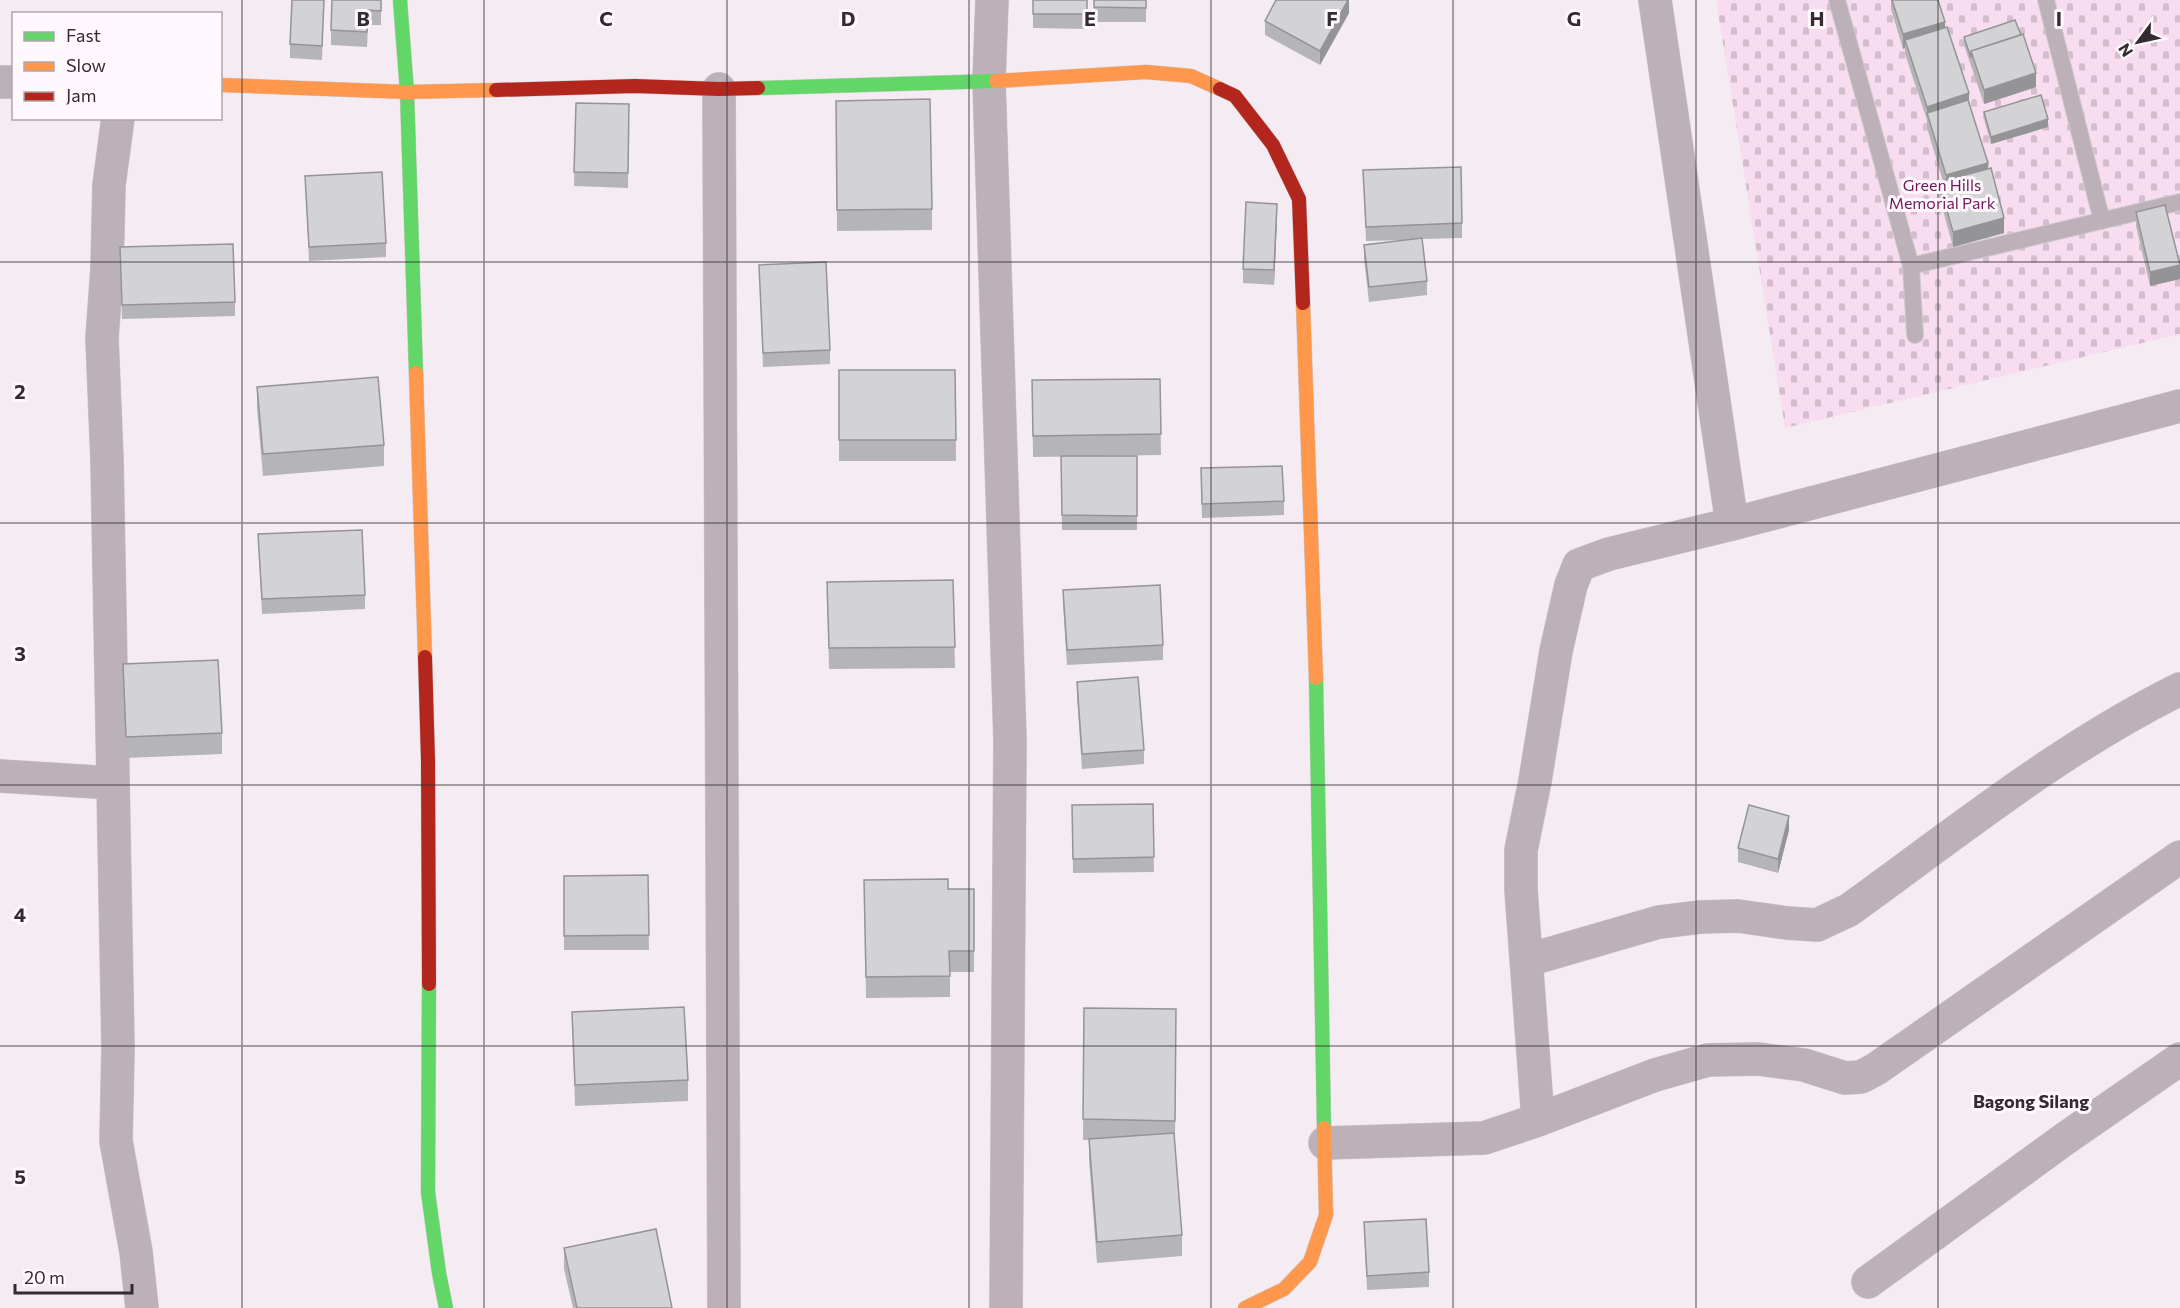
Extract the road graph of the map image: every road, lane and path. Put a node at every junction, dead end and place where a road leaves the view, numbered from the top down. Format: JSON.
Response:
{"nodes":[{"id":1,"x":400,"y":0,"type":"edge"},
{"id":2,"x":992,"y":0,"type":"edge"},
{"id":3,"x":1655,"y":0,"type":"edge"},
{"id":4,"x":1837,"y":0,"type":"edge"},
{"id":5,"x":2049,"y":1,"type":"edge"},
{"id":6,"x":989,"y":81,"type":"junction"},
{"id":7,"x":222,"y":85,"type":"edge"},
{"id":8,"x":719,"y":89,"type":"junction"},
{"id":9,"x":407,"y":92,"type":"junction"},
{"id":10,"x":118,"y":120,"type":"edge"},
{"id":11,"x":2180,"y":202,"type":"edge"},
{"id":12,"x":2103,"y":221,"type":"junction"},
{"id":13,"x":1911,"y":266,"type":"junction"},
{"id":14,"x":1915,"y":335,"type":"dead end"},
{"id":15,"x":2180,"y":406,"type":"edge"},
{"id":16,"x":1732,"y":524,"type":"junction"},
{"id":17,"x":2180,"y":689,"type":"edge"},
{"id":18,"x":0,"y":776,"type":"edge"},
{"id":19,"x":112,"y":783,"type":"junction"},
{"id":20,"x":2180,"y":857,"type":"edge"},
{"id":21,"x":1527,"y":960,"type":"junction"},
{"id":22,"x":2180,"y":1059,"type":"edge"},
{"id":23,"x":1539,"y":1120,"type":"junction"},
{"id":24,"x":1325,"y":1143,"type":"junction"},
{"id":25,"x":1868,"y":1282,"type":"dead end"},
{"id":26,"x":142,"y":1308,"type":"edge"},
{"id":27,"x":446,"y":1308,"type":"edge"},
{"id":28,"x":724,"y":1308,"type":"edge"},
{"id":29,"x":1006,"y":1308,"type":"edge"},
{"id":30,"x":1245,"y":1308,"type":"edge"}],
"edges":[{"from":1,"to":9,"type":"street"},
{"from":2,"to":6,"type":"street"},
{"from":3,"to":16,"type":"street"},
{"from":4,"to":13,"type":"lane"},
{"from":5,"to":12,"type":"lane"},
{"from":6,"to":8,"type":"street"},
{"from":6,"to":24,"type":"street"},
{"from":6,"to":29,"type":"street"},
{"from":7,"to":9,"type":"street"},
{"from":8,"to":9,"type":"street"},
{"from":8,"to":28,"type":"street"},
{"from":9,"to":27,"type":"street"},
{"from":10,"to":19,"type":"street"},
{"from":11,"to":12,"type":"lane"},
{"from":12,"to":13,"type":"lane"},
{"from":13,"to":14,"type":"lane"},
{"from":15,"to":16,"type":"street"},
{"from":16,"to":21,"type":"street"},
{"from":17,"to":21,"type":"street"},
{"from":18,"to":19,"type":"street"},
{"from":19,"to":26,"type":"street"},
{"from":20,"to":23,"type":"street"},
{"from":21,"to":23,"type":"street"},
{"from":22,"to":25,"type":"street"},
{"from":23,"to":24,"type":"street"},
{"from":24,"to":30,"type":"street"}]}
